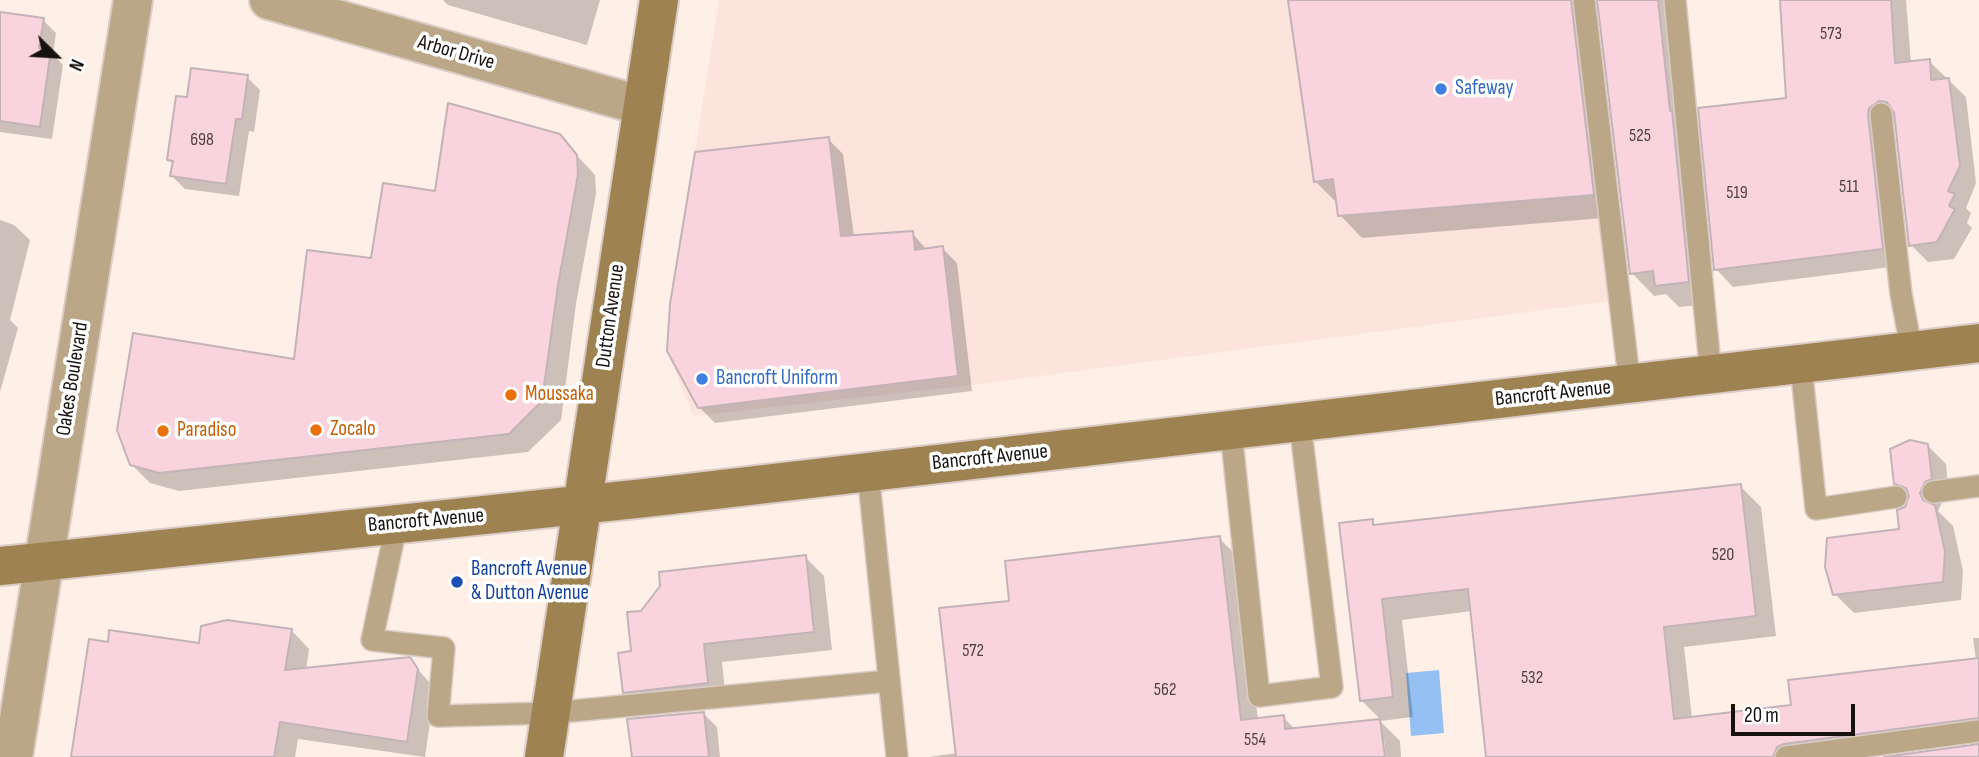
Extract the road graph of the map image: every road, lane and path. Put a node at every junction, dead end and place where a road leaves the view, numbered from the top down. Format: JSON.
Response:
{"nodes":[{"id":1,"x":132,"y":0,"type":"edge"},
{"id":2,"x":269,"y":0,"type":"edge"},
{"id":3,"x":659,"y":0,"type":"edge"},
{"id":4,"x":1584,"y":0,"type":"edge"},
{"id":5,"x":1675,"y":0,"type":"edge"},
{"id":6,"x":643,"y":106,"type":"junction"},
{"id":7,"x":1881,"y":114,"type":"dead end"},
{"id":8,"x":1979,"y":343,"type":"edge"},
{"id":9,"x":1912,"y":353,"type":"junction"},
{"id":10,"x":1801,"y":366,"type":"junction"},
{"id":11,"x":1711,"y":376,"type":"junction"},
{"id":12,"x":1630,"y":386,"type":"junction"},
{"id":13,"x":1300,"y":423,"type":"junction"},
{"id":14,"x":1231,"y":431,"type":"junction"},
{"id":15,"x":868,"y":471,"type":"junction"},
{"id":16,"x":1979,"y":486,"type":"edge"},
{"id":17,"x":1933,"y":492,"type":"dead end"},
{"id":18,"x":1896,"y":497,"type":"dead end"},
{"id":19,"x":583,"y":505,"type":"junction"},
{"id":20,"x":397,"y":522,"type":"junction"},
{"id":21,"x":44,"y":562,"type":"junction"},
{"id":22,"x":0,"y":566,"type":"edge"},
{"id":23,"x":889,"y":681,"type":"junction"},
{"id":24,"x":550,"y":713,"type":"junction"},
{"id":25,"x":1979,"y":731,"type":"edge"},
{"id":26,"x":13,"y":757,"type":"edge"},
{"id":27,"x":544,"y":757,"type":"edge"},
{"id":28,"x":897,"y":757,"type":"edge"},
{"id":29,"x":1786,"y":757,"type":"edge"}],
"edges":[{"from":1,"to":21,"type":"street","name":"Oakes Boulevard"},
{"from":2,"to":6,"type":"street","name":"Arbor Drive"},
{"from":3,"to":6,"type":"main road","name":"Dutton Avenue"},
{"from":4,"to":12,"type":"lane"},
{"from":5,"to":11,"type":"lane"},
{"from":6,"to":19,"type":"main road","name":"Dutton Avenue"},
{"from":7,"to":9,"type":"lane"},
{"from":8,"to":9,"type":"main road","name":"Bancroft Avenue"},
{"from":9,"to":10,"type":"main road","name":"Bancroft Avenue"},
{"from":10,"to":11,"type":"main road","name":"Bancroft Avenue"},
{"from":10,"to":18,"type":"lane"},
{"from":11,"to":12,"type":"main road","name":"Bancroft Avenue"},
{"from":12,"to":13,"type":"main road","name":"Bancroft Avenue"},
{"from":13,"to":14,"type":"main road","name":"Bancroft Avenue"},
{"from":13,"to":14,"type":"lane"},
{"from":14,"to":15,"type":"main road","name":"Bancroft Avenue"},
{"from":15,"to":19,"type":"main road","name":"Bancroft Avenue"},
{"from":15,"to":23,"type":"lane"},
{"from":16,"to":17,"type":"lane"},
{"from":19,"to":20,"type":"main road","name":"Bancroft Avenue"},
{"from":19,"to":24,"type":"main road","name":"Dutton Avenue"},
{"from":20,"to":21,"type":"main road","name":"Bancroft Avenue"},
{"from":20,"to":24,"type":"lane"},
{"from":21,"to":22,"type":"main road","name":"Bancroft Avenue"},
{"from":21,"to":26,"type":"street","name":"Oakes Boulevard"},
{"from":23,"to":24,"type":"lane"},
{"from":23,"to":28,"type":"lane"},
{"from":24,"to":27,"type":"main road","name":"Dutton Avenue"},
{"from":25,"to":29,"type":"lane"}]}
